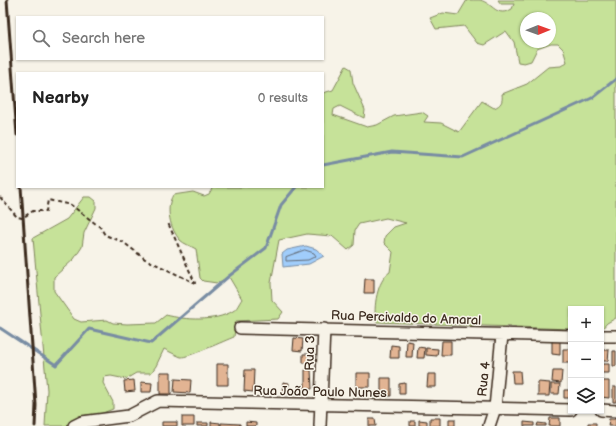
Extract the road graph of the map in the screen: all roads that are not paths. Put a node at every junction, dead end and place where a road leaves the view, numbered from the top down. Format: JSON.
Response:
{"nodes":[{"id":1,"x":240,"y":328,"type":"dead end"},
{"id":2,"x":324,"y":329,"type":"junction"},
{"id":3,"x":502,"y":334,"type":"junction"},
{"id":4,"x":568,"y":336,"type":"edge"},
{"id":5,"x":604,"y":336,"type":"edge"},
{"id":6,"x":616,"y":336,"type":"edge"},
{"id":7,"x":322,"y":405,"type":"junction"},
{"id":8,"x":494,"y":408,"type":"junction"},
{"id":9,"x":568,"y":410,"type":"edge"},
{"id":10,"x":604,"y":410,"type":"edge"},
{"id":11,"x":616,"y":411,"type":"edge"},
{"id":12,"x":74,"y":426,"type":"edge"},
{"id":13,"x":320,"y":426,"type":"edge"},
{"id":14,"x":489,"y":426,"type":"edge"}],
"edges":[{"from":1,"to":2,"type":"street","name":"Rua Percivaldo do Amaral"},
{"from":2,"to":3,"type":"street","name":"Rua Percivaldo do Amaral"},
{"from":2,"to":7,"type":"street","name":"Rua 3"},
{"from":3,"to":4,"type":"street","name":"Rua Percivaldo do Amaral"},
{"from":3,"to":8,"type":"street","name":"Rua 4"},
{"from":5,"to":6,"type":"street"},
{"from":7,"to":8,"type":"street","name":"Rua João Paulo Nunes"},
{"from":7,"to":12,"type":"street","name":"Rua João Paulo Nunes"},
{"from":7,"to":13,"type":"street","name":"Rua 3"},
{"from":8,"to":9,"type":"street","name":"Rua João Paulo Nunes"},
{"from":8,"to":14,"type":"street","name":"Rua 4"},
{"from":10,"to":11,"type":"street"}]}
